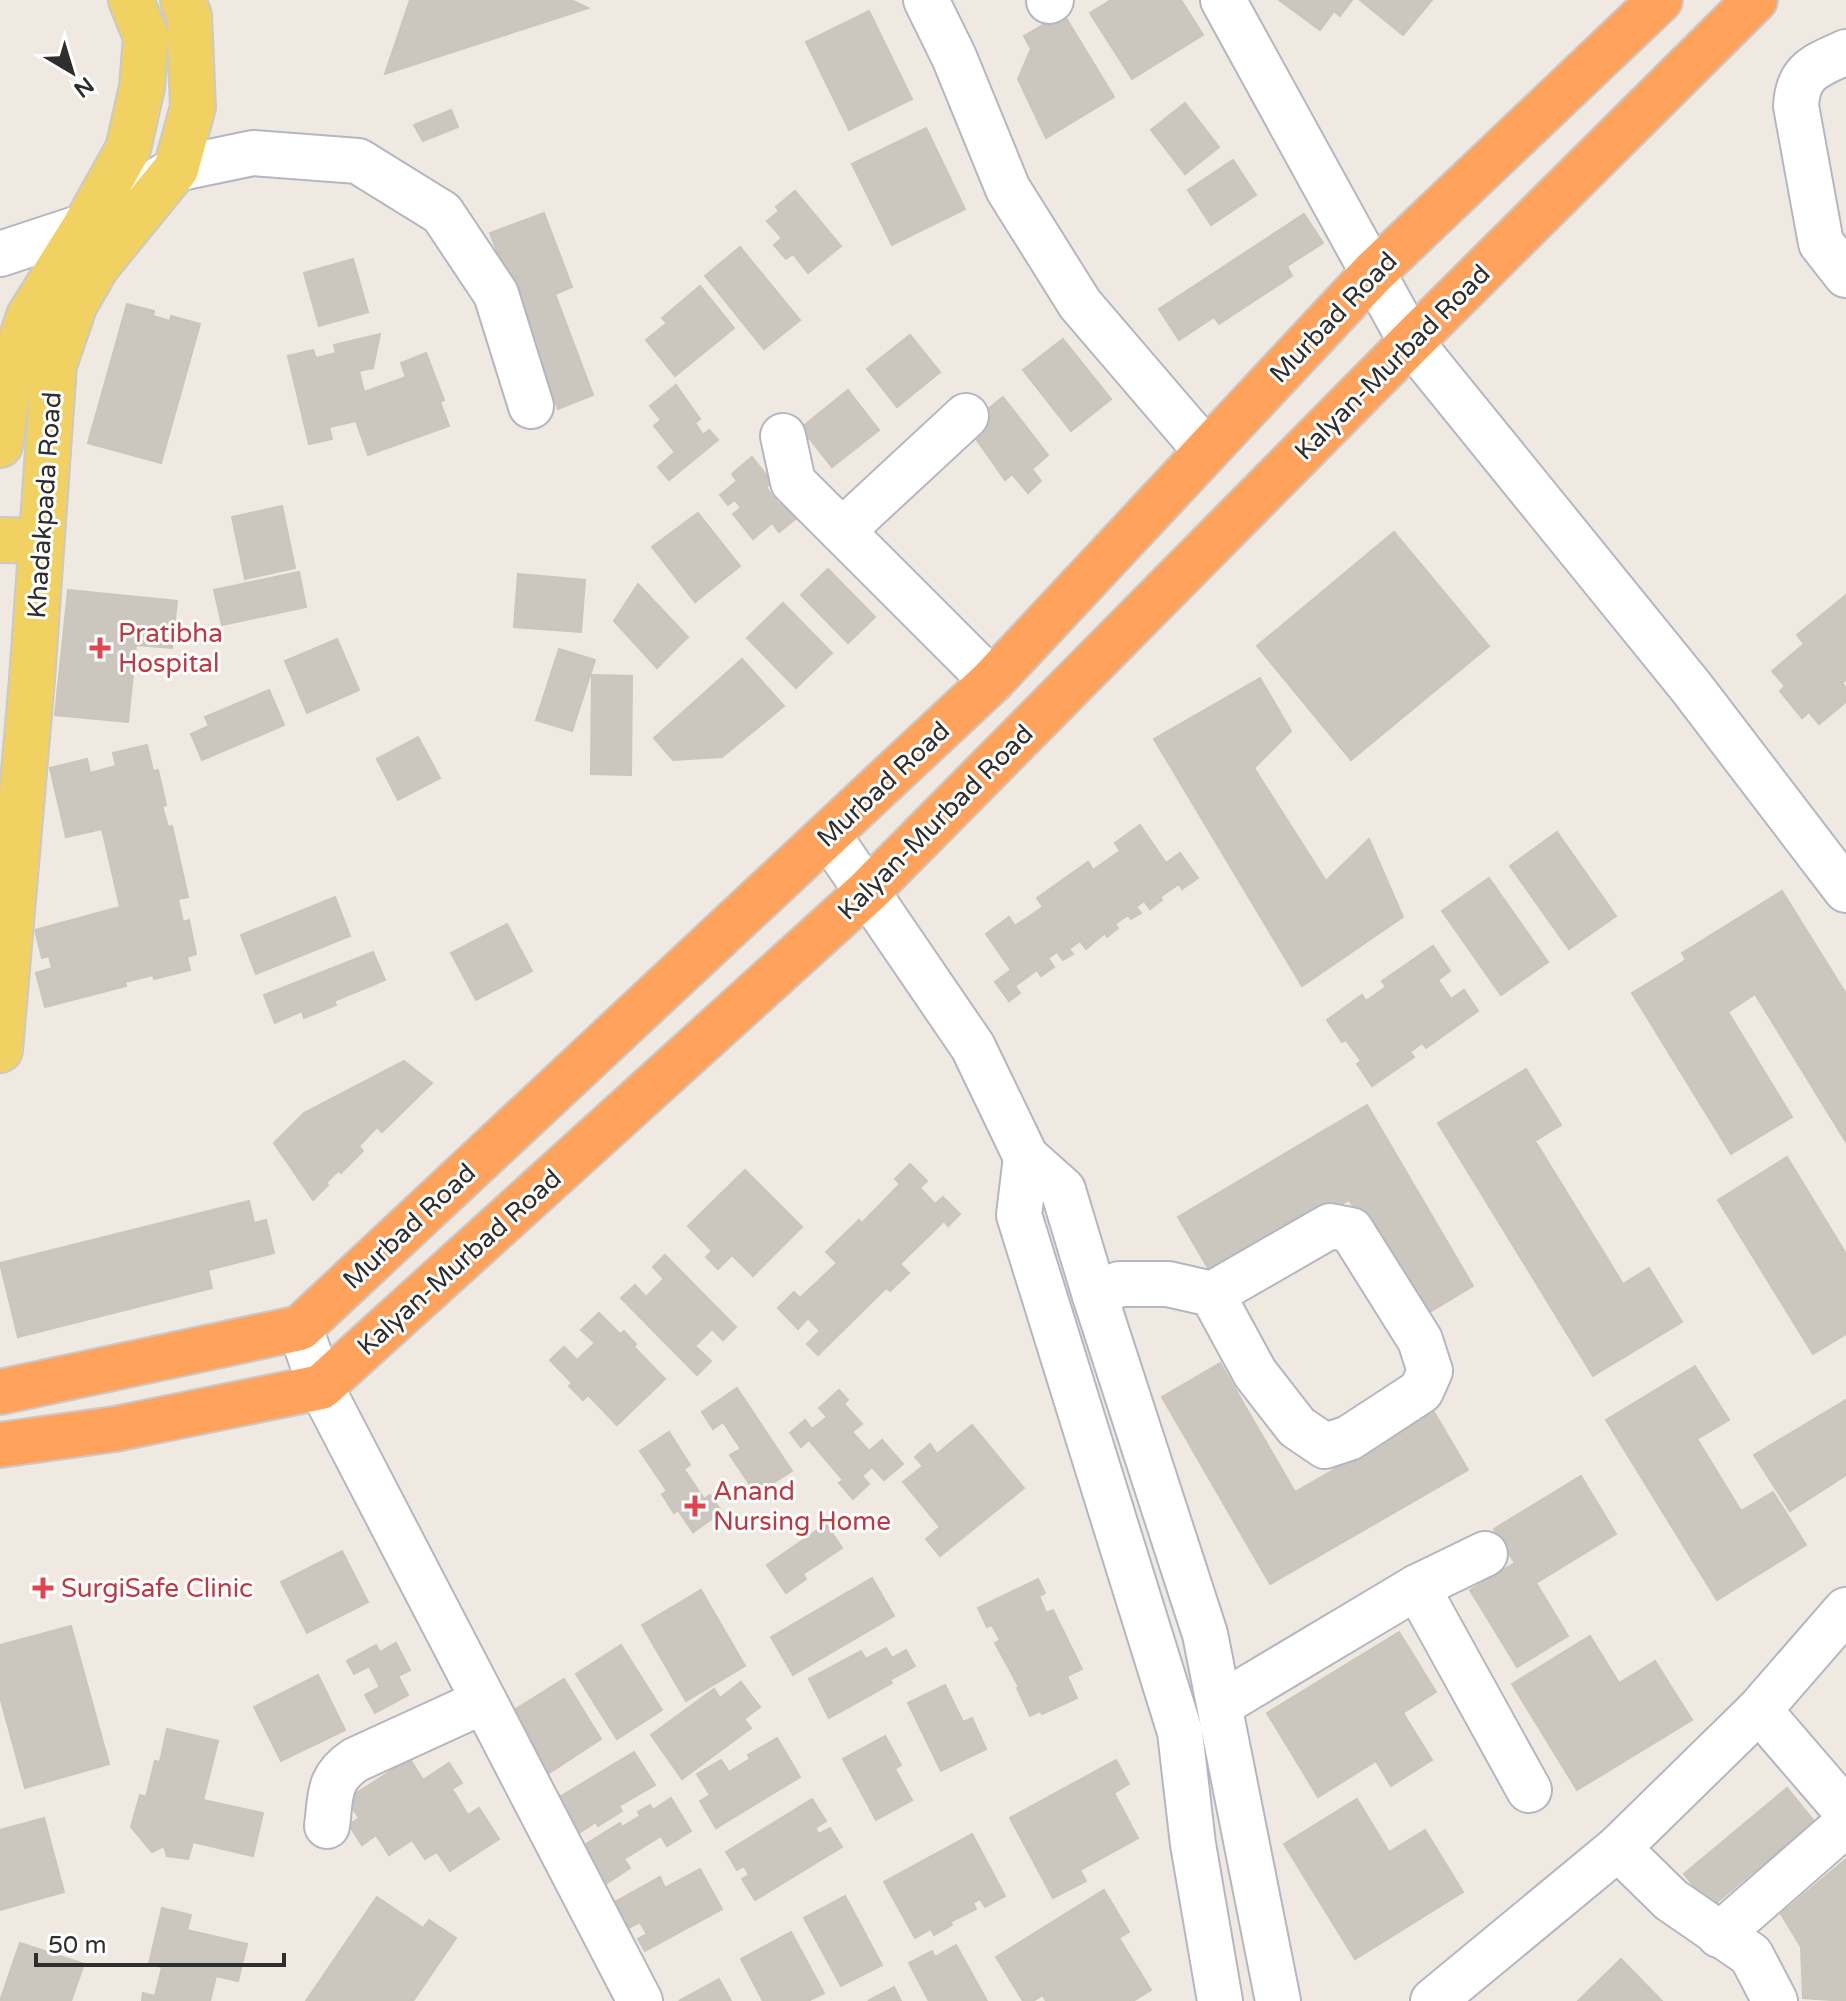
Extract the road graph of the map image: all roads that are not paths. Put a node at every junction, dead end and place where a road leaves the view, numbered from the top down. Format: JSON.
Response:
{"nodes":[{"id":1,"x":131,"y":0,"type":"edge"},
{"id":2,"x":183,"y":0,"type":"edge"},
{"id":3,"x":926,"y":0,"type":"edge"},
{"id":4,"x":1223,"y":0,"type":"edge"},
{"id":5,"x":1660,"y":0,"type":"edge"},
{"id":6,"x":1755,"y":0,"type":"edge"},
{"id":7,"x":1846,"y":52,"type":"edge"},
{"id":8,"x":176,"y":169,"type":"junction"},
{"id":9,"x":85,"y":226,"type":"junction"},
{"id":10,"x":0,"y":254,"type":"edge"},
{"id":11,"x":1373,"y":273,"type":"junction"},
{"id":12,"x":1846,"y":275,"type":"edge"},
{"id":13,"x":1411,"y":342,"type":"junction"},
{"id":14,"x":531,"y":406,"type":"dead end"},
{"id":15,"x":966,"y":416,"type":"dead end"},
{"id":16,"x":783,"y":436,"type":"dead end"},
{"id":17,"x":0,"y":445,"type":"edge"},
{"id":18,"x":1206,"y":451,"type":"junction"},
{"id":19,"x":842,"y":531,"type":"junction"},
{"id":20,"x":20,"y":541,"type":"edge"},
{"id":21,"x":992,"y":681,"type":"junction"},
{"id":22,"x":829,"y":836,"type":"junction"},
{"id":23,"x":1846,"y":890,"type":"edge"},
{"id":24,"x":868,"y":891,"type":"junction"},
{"id":25,"x":1,"y":1026,"type":"edge"},
{"id":26,"x":1026,"y":1157,"type":"junction"},
{"id":27,"x":1212,"y":1294,"type":"junction"},
{"id":28,"x":1095,"y":1296,"type":"junction"},
{"id":29,"x":300,"y":1328,"type":"junction"},
{"id":30,"x":321,"y":1387,"type":"junction"},
{"id":31,"x":0,"y":1392,"type":"edge"},
{"id":32,"x":0,"y":1445,"type":"edge"},
{"id":33,"x":1485,"y":1554,"type":"dead end"},
{"id":34,"x":1417,"y":1587,"type":"junction"},
{"id":35,"x":1846,"y":1610,"type":"edge"},
{"id":36,"x":484,"y":1701,"type":"junction"},
{"id":37,"x":1221,"y":1704,"type":"junction"},
{"id":38,"x":1759,"y":1710,"type":"junction"},
{"id":39,"x":1529,"y":1790,"type":"dead end"},
{"id":40,"x":1846,"y":1811,"type":"edge"},
{"id":41,"x":1846,"y":1824,"type":"edge"},
{"id":42,"x":327,"y":1826,"type":"dead end"},
{"id":43,"x":1618,"y":1848,"type":"junction"},
{"id":44,"x":1719,"y":1935,"type":"junction"},
{"id":45,"x":640,"y":2001,"type":"edge"},
{"id":46,"x":1220,"y":2001,"type":"edge"},
{"id":47,"x":1278,"y":2001,"type":"edge"},
{"id":48,"x":1433,"y":2001,"type":"edge"},
{"id":49,"x":1775,"y":2001,"type":"edge"}],
"edges":[{"from":1,"to":9,"type":"main road","name":"Khadakpada Road"},
{"from":2,"to":8,"type":"main road","name":"Khadakpada Road"},
{"from":3,"to":18,"type":"street"},
{"from":4,"to":11,"type":"street"},
{"from":5,"to":11,"type":"highway","name":"Murbad Road"},
{"from":6,"to":13,"type":"highway","name":"Kalyan-Murbad Road"},
{"from":7,"to":12,"type":"street"},
{"from":8,"to":9,"type":"street"},
{"from":8,"to":14,"type":"street"},
{"from":8,"to":20,"type":"main road","name":"Khadakpada Road"},
{"from":9,"to":10,"type":"street"},
{"from":9,"to":17,"type":"main road","name":"Khadakpada Road"},
{"from":11,"to":13,"type":"street"},
{"from":11,"to":18,"type":"highway","name":"Murbad Road"},
{"from":13,"to":23,"type":"street"},
{"from":13,"to":24,"type":"highway","name":"Kalyan-Murbad Road"},
{"from":15,"to":19,"type":"street"},
{"from":16,"to":19,"type":"street"},
{"from":18,"to":21,"type":"highway","name":"Murbad Road"},
{"from":19,"to":21,"type":"street"},
{"from":20,"to":25,"type":"main road","name":"Khadakpada Road"},
{"from":21,"to":22,"type":"highway","name":"Murbad Road"},
{"from":22,"to":24,"type":"street"},
{"from":22,"to":29,"type":"highway","name":"Murbad Road"},
{"from":24,"to":26,"type":"street"},
{"from":24,"to":30,"type":"highway","name":"Kalyan-Murbad Road"},
{"from":26,"to":28,"type":"street"},
{"from":26,"to":46,"type":"street"},
{"from":27,"to":27,"type":"street"},
{"from":27,"to":28,"type":"street"},
{"from":28,"to":37,"type":"street"},
{"from":29,"to":30,"type":"street"},
{"from":29,"to":31,"type":"highway"},
{"from":30,"to":32,"type":"highway"},
{"from":30,"to":36,"type":"street"},
{"from":33,"to":34,"type":"street"},
{"from":34,"to":37,"type":"street"},
{"from":34,"to":39,"type":"street"},
{"from":35,"to":38,"type":"street"},
{"from":36,"to":42,"type":"street"},
{"from":36,"to":45,"type":"street"},
{"from":37,"to":47,"type":"street"},
{"from":38,"to":40,"type":"street"},
{"from":38,"to":43,"type":"street"},
{"from":41,"to":44,"type":"street"},
{"from":43,"to":44,"type":"street"},
{"from":43,"to":48,"type":"street"},
{"from":44,"to":49,"type":"street"}]}
